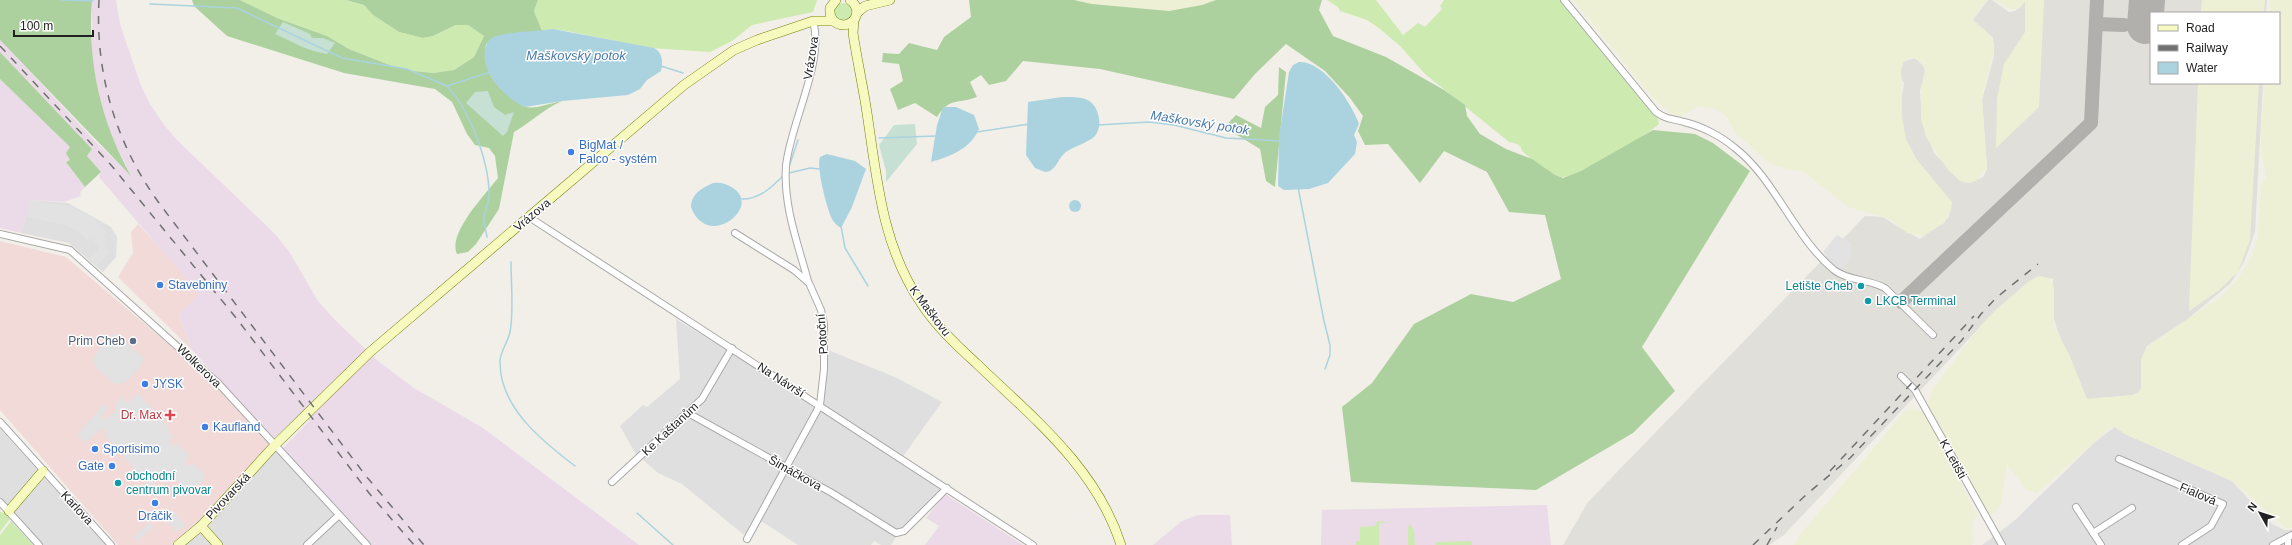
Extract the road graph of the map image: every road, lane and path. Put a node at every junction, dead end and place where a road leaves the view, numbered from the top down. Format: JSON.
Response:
{"nodes":[{"id":1,"x":890,"y":0,"type":"edge"},
{"id":2,"x":1564,"y":0,"type":"edge"},
{"id":3,"x":852,"y":1,"type":"edge"},
{"id":4,"x":833,"y":3,"type":"edge"},
{"id":5,"x":865,"y":6,"type":"junction"},
{"id":6,"x":856,"y":17,"type":"junction"},
{"id":7,"x":813,"y":21,"type":"junction"},
{"id":8,"x":837,"y":23,"type":"junction"},
{"id":9,"x":856,"y":50,"type":"junction"},
{"id":10,"x":529,"y":217,"type":"junction"},
{"id":11,"x":735,"y":233,"type":"dead end"},
{"id":12,"x":0,"y":234,"type":"edge"},
{"id":13,"x":809,"y":283,"type":"junction"},
{"id":14,"x":1933,"y":335,"type":"dead end"},
{"id":15,"x":732,"y":348,"type":"junction"},
{"id":16,"x":1901,"y":376,"type":"dead end"},
{"id":17,"x":820,"y":405,"type":"junction"},
{"id":18,"x":688,"y":413,"type":"junction"},
{"id":19,"x":0,"y":422,"type":"edge"},
{"id":20,"x":275,"y":445,"type":"junction"},
{"id":21,"x":2119,"y":459,"type":"dead end"},
{"id":22,"x":786,"y":467,"type":"junction"},
{"id":23,"x":42,"y":471,"type":"junction"},
{"id":24,"x":612,"y":482,"type":"dead end"},
{"id":25,"x":947,"y":488,"type":"junction"},
{"id":26,"x":0,"y":502,"type":"edge"},
{"id":27,"x":2076,"y":508,"type":"dead end"},
{"id":28,"x":2132,"y":508,"type":"dead end"},
{"id":29,"x":9,"y":512,"type":"junction"},
{"id":30,"x":339,"y":515,"type":"junction"},
{"id":31,"x":201,"y":526,"type":"junction"},
{"id":32,"x":2093,"y":533,"type":"junction"},
{"id":33,"x":2290,"y":536,"type":"edge"},
{"id":34,"x":747,"y":539,"type":"dead end"},
{"id":35,"x":39,"y":545,"type":"edge"},
{"id":36,"x":111,"y":545,"type":"edge"},
{"id":37,"x":178,"y":545,"type":"edge"},
{"id":38,"x":218,"y":545,"type":"edge"},
{"id":39,"x":307,"y":545,"type":"edge"},
{"id":40,"x":367,"y":545,"type":"edge"},
{"id":41,"x":1033,"y":545,"type":"edge"},
{"id":42,"x":1121,"y":545,"type":"edge"},
{"id":43,"x":2002,"y":545,"type":"edge"},
{"id":44,"x":2101,"y":545,"type":"edge"},
{"id":45,"x":2182,"y":545,"type":"edge"},
{"id":46,"x":2273,"y":545,"type":"edge"},
{"id":47,"x":2288,"y":545,"type":"edge"}],
"edges":[{"from":1,"to":5,"type":"street"},
{"from":2,"to":14,"type":"street"},
{"from":3,"to":5,"type":"street"},
{"from":3,"to":6,"type":"street","name":"K Maškovu"},
{"from":4,"to":7,"type":"street"},
{"from":4,"to":8,"type":"street"},
{"from":5,"to":6,"type":"street"},
{"from":6,"to":8,"type":"street"},
{"from":6,"to":9,"type":"street","name":"K Maškovu"},
{"from":7,"to":8,"type":"street","name":"Vrázova"},
{"from":7,"to":10,"type":"street","name":"Vrázova"},
{"from":7,"to":13,"type":"street","name":"Vrázova"},
{"from":8,"to":9,"type":"street"},
{"from":9,"to":42,"type":"street","name":"K Maškovu"},
{"from":10,"to":15,"type":"street","name":"Na Návrší"},
{"from":10,"to":20,"type":"street","name":"Vrázova"},
{"from":11,"to":13,"type":"street","name":"Potoční"},
{"from":12,"to":20,"type":"street","name":"Wolkerova"},
{"from":13,"to":17,"type":"street","name":"Potoční"},
{"from":15,"to":17,"type":"street","name":"Na Návrší"},
{"from":15,"to":18,"type":"street","name":"Ke Kaštanům"},
{"from":16,"to":43,"type":"street","name":"K Letišti"},
{"from":17,"to":22,"type":"street"},
{"from":17,"to":25,"type":"street","name":"Na Návrší"},
{"from":18,"to":22,"type":"street","name":"Šimáčkova"},
{"from":18,"to":24,"type":"street","name":"Ke Kaštanům"},
{"from":19,"to":23,"type":"street","name":"Karlova"},
{"from":20,"to":30,"type":"street","name":"Wolkerova"},
{"from":20,"to":31,"type":"street","name":"Pivovarská"},
{"from":21,"to":45,"type":"street","name":"Fialová"},
{"from":22,"to":25,"type":"street","name":"Šimáčkova"},
{"from":22,"to":34,"type":"street"},
{"from":23,"to":29,"type":"street"},
{"from":23,"to":36,"type":"street","name":"Karlova"},
{"from":25,"to":41,"type":"street","name":"Na Návrší"},
{"from":26,"to":29,"type":"street"},
{"from":27,"to":32,"type":"street"},
{"from":28,"to":32,"type":"street"},
{"from":29,"to":35,"type":"street"},
{"from":30,"to":39,"type":"street"},
{"from":30,"to":40,"type":"street","name":"Wolkerova"},
{"from":31,"to":37,"type":"street","name":"Pivovarská"},
{"from":31,"to":38,"type":"street"},
{"from":32,"to":44,"type":"street"},
{"from":33,"to":46,"type":"street"},
{"from":33,"to":47,"type":"street"}]}
